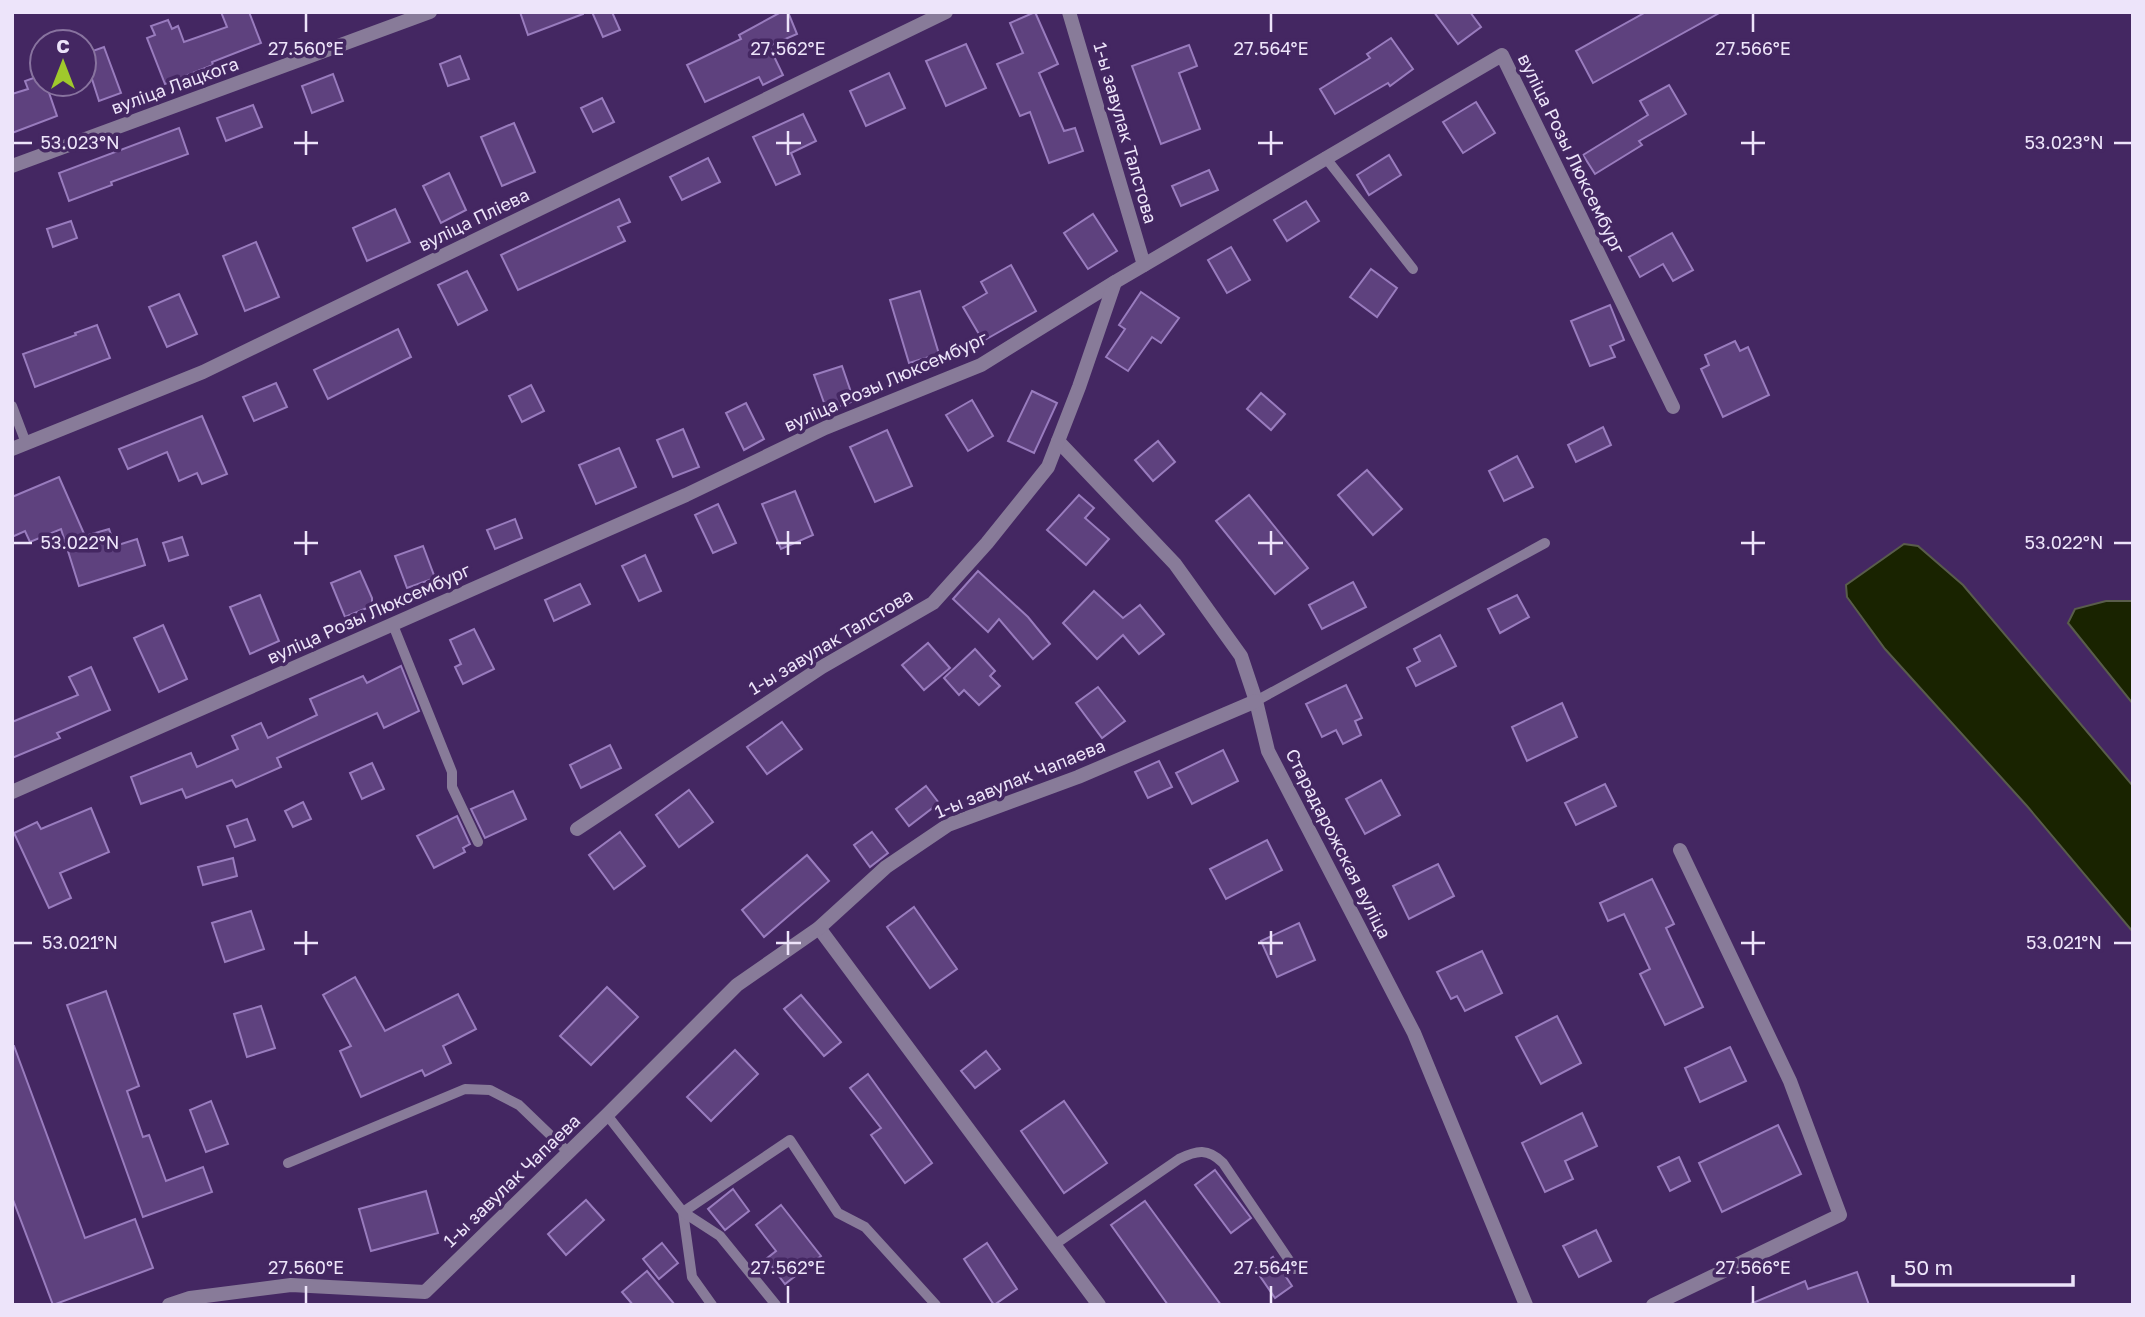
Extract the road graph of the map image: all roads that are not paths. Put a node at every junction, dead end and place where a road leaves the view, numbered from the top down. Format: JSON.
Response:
{"nodes":[{"id":1,"x":430,"y":12,"type":"edge"},
{"id":2,"x":946,"y":12,"type":"edge"},
{"id":3,"x":1069,"y":12,"type":"edge"},
{"id":4,"x":1325,"y":157,"type":"junction"},
{"id":5,"x":12,"y":166,"type":"edge"},
{"id":6,"x":1144,"y":265,"type":"junction"},
{"id":7,"x":1413,"y":269,"type":"dead end"},
{"id":8,"x":1115,"y":282,"type":"junction"},
{"id":9,"x":12,"y":406,"type":"edge"},
{"id":10,"x":1674,"y":407,"type":"dead end"},
{"id":11,"x":1058,"y":441,"type":"junction"},
{"id":12,"x":19,"y":446,"type":"edge"},
{"id":13,"x":1545,"y":543,"type":"dead end"},
{"id":14,"x":393,"y":625,"type":"junction"},
{"id":15,"x":1256,"y":701,"type":"junction"},
{"id":16,"x":12,"y":792,"type":"edge"},
{"id":17,"x":577,"y":829,"type":"dead end"},
{"id":18,"x":478,"y":842,"type":"dead end"},
{"id":19,"x":1680,"y":850,"type":"dead end"},
{"id":20,"x":819,"y":928,"type":"junction"},
{"id":21,"x":607,"y":1115,"type":"junction"},
{"id":22,"x":569,"y":1153,"type":"junction"},
{"id":23,"x":288,"y":1163,"type":"dead end"},
{"id":24,"x":683,"y":1212,"type":"junction"},
{"id":25,"x":1054,"y":1245,"type":"junction"},
{"id":26,"x":1295,"y":1269,"type":"dead end"},
{"id":27,"x":427,"y":1298,"type":"edge"},
{"id":28,"x":169,"y":1305,"type":"edge"},
{"id":29,"x":712,"y":1305,"type":"edge"},
{"id":30,"x":776,"y":1305,"type":"edge"},
{"id":31,"x":936,"y":1305,"type":"edge"},
{"id":32,"x":1099,"y":1305,"type":"edge"},
{"id":33,"x":1525,"y":1305,"type":"edge"},
{"id":34,"x":1653,"y":1305,"type":"edge"}],
"edges":[{"from":1,"to":5,"type":"street","name":"вуліца Лацкога"},
{"from":2,"to":12,"type":"street","name":"вуліца Пліева"},
{"from":3,"to":6,"type":"street","name":"1-ы завулак Талстова"},
{"from":4,"to":6,"type":"street","name":"вуліца Розы Люксембург"},
{"from":4,"to":7,"type":"lane"},
{"from":4,"to":10,"type":"street","name":"вуліца Розы Люксембург"},
{"from":6,"to":8,"type":"street","name":"вуліца Розы Люксембург"},
{"from":8,"to":11,"type":"street","name":"1-ы завулак Талстова"},
{"from":8,"to":14,"type":"street","name":"вуліца Розы Люксембург"},
{"from":9,"to":12,"type":"lane"},
{"from":11,"to":15,"type":"street","name":"Старадарожская вуліца"},
{"from":11,"to":17,"type":"street","name":"1-ы завулак Талстова"},
{"from":13,"to":15,"type":"lane"},
{"from":14,"to":16,"type":"street","name":"вуліца Розы Люксембург"},
{"from":14,"to":18,"type":"lane"},
{"from":15,"to":20,"type":"street","name":"1-ы завулак Чапаева"},
{"from":15,"to":33,"type":"street","name":"Старадарожская вуліца"},
{"from":19,"to":34,"type":"street"},
{"from":20,"to":21,"type":"street","name":"1-ы завулак Чапаева"},
{"from":20,"to":25,"type":"street"},
{"from":21,"to":22,"type":"street","name":"1-ы завулак Чапаева"},
{"from":21,"to":24,"type":"lane"},
{"from":22,"to":23,"type":"lane"},
{"from":22,"to":27,"type":"street","name":"1-ы завулак Чапаева"},
{"from":24,"to":29,"type":"lane"},
{"from":24,"to":30,"type":"lane"},
{"from":24,"to":31,"type":"lane"},
{"from":25,"to":26,"type":"lane"},
{"from":25,"to":32,"type":"street"},
{"from":27,"to":28,"type":"street","name":"1-ы завулак Чапаева"}]}
